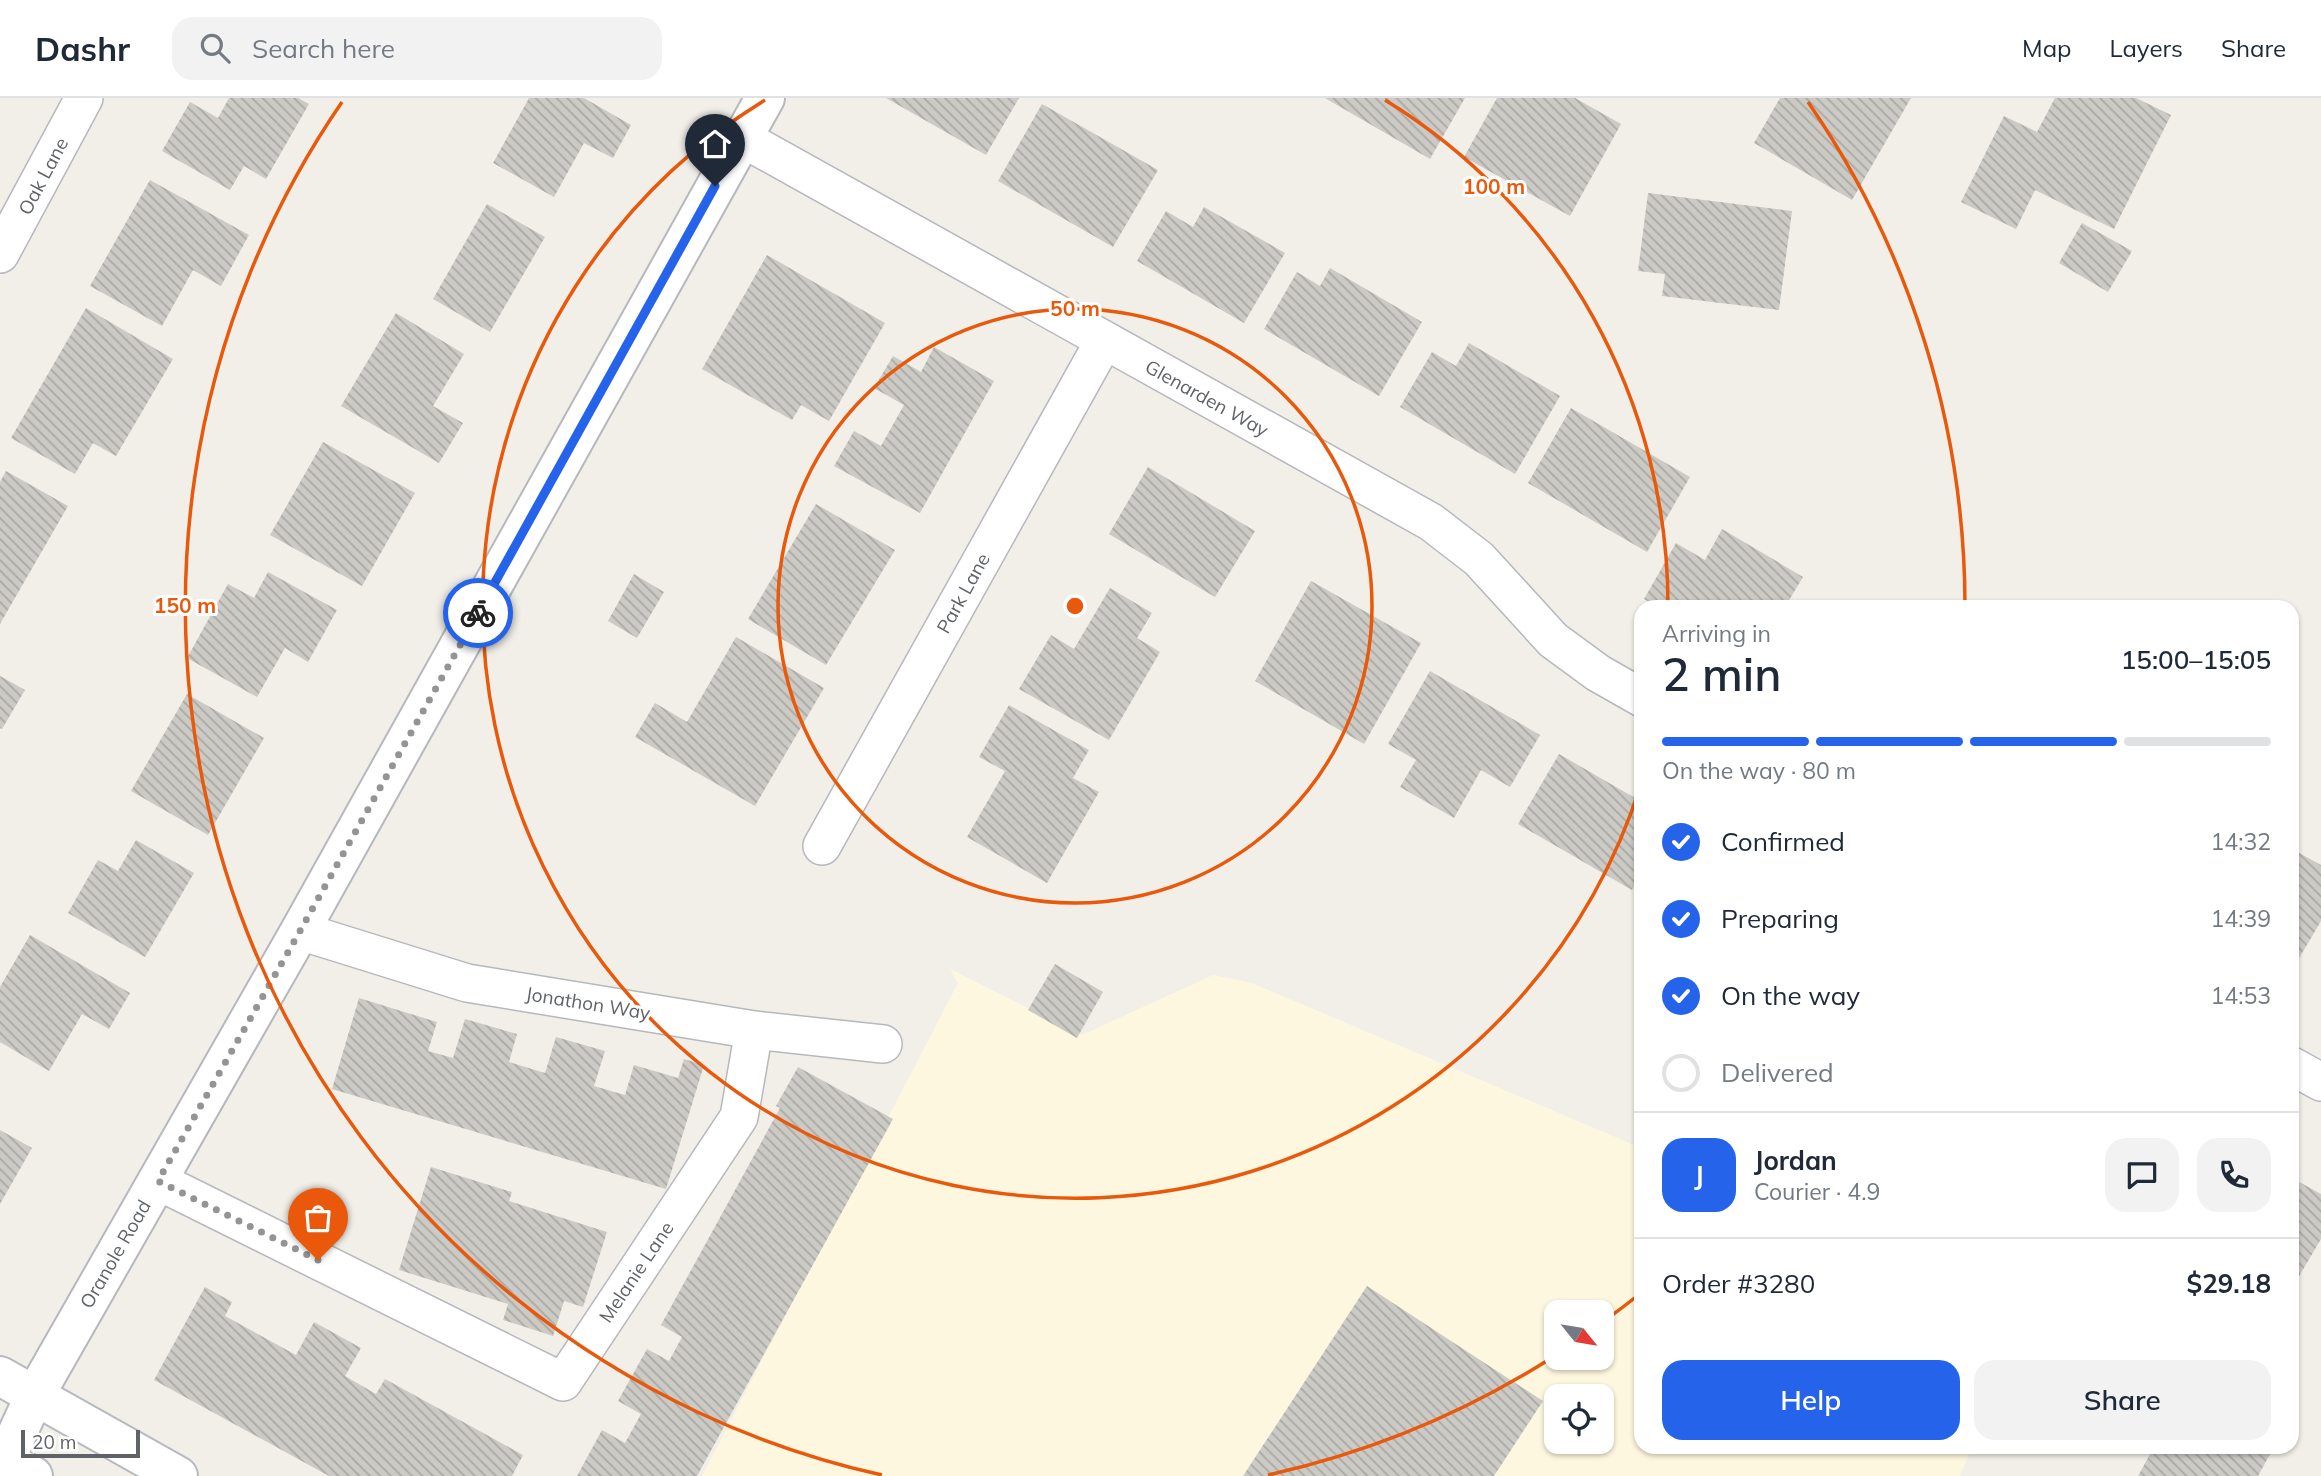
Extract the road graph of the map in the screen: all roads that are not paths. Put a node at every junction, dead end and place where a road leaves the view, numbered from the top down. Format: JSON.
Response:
{"nodes":[{"id":1,"x":84,"y":98,"type":"edge"},
{"id":2,"x":765,"y":98,"type":"edge"},
{"id":3,"x":742,"y":138,"type":"junction"},
{"id":4,"x":0,"y":254,"type":"edge"},
{"id":5,"x":1104,"y":341,"type":"junction"},
{"id":6,"x":1634,"y":693,"type":"edge"},
{"id":7,"x":822,"y":846,"type":"dead end"},
{"id":8,"x":300,"y":931,"type":"junction"},
{"id":9,"x":754,"y":1030,"type":"junction"},
{"id":10,"x":883,"y":1044,"type":"dead end"},
{"id":11,"x":2299,"y":1070,"type":"edge"},
{"id":12,"x":2321,"y":1082,"type":"edge"},
{"id":13,"x":158,"y":1181,"type":"junction"},
{"id":14,"x":0,"y":1376,"type":"edge"},
{"id":15,"x":35,"y":1395,"type":"junction"},
{"id":16,"x":12,"y":1465,"type":"edge"},
{"id":17,"x":178,"y":1476,"type":"edge"}],
"edges":[{"from":1,"to":4,"type":"street","name":"Oak Lane"},
{"from":2,"to":3,"type":"street","name":"Oranole Road"},
{"from":3,"to":5,"type":"street","name":"Glenarden Way"},
{"from":3,"to":8,"type":"street","name":"Oranole Road"},
{"from":5,"to":6,"type":"street","name":"Glenarden Way"},
{"from":5,"to":7,"type":"street","name":"Park Lane"},
{"from":8,"to":9,"type":"street","name":"Jonathon Way"},
{"from":8,"to":13,"type":"street","name":"Oranole Road"},
{"from":9,"to":10,"type":"street","name":"Jonathon Way"},
{"from":9,"to":13,"type":"street","name":"Melanie Lane"},
{"from":11,"to":12,"type":"street"},
{"from":13,"to":15,"type":"street","name":"Oranole Road"},
{"from":14,"to":15,"type":"street"},
{"from":15,"to":16,"type":"street","name":"Oranole Road"},
{"from":15,"to":17,"type":"street"}]}
